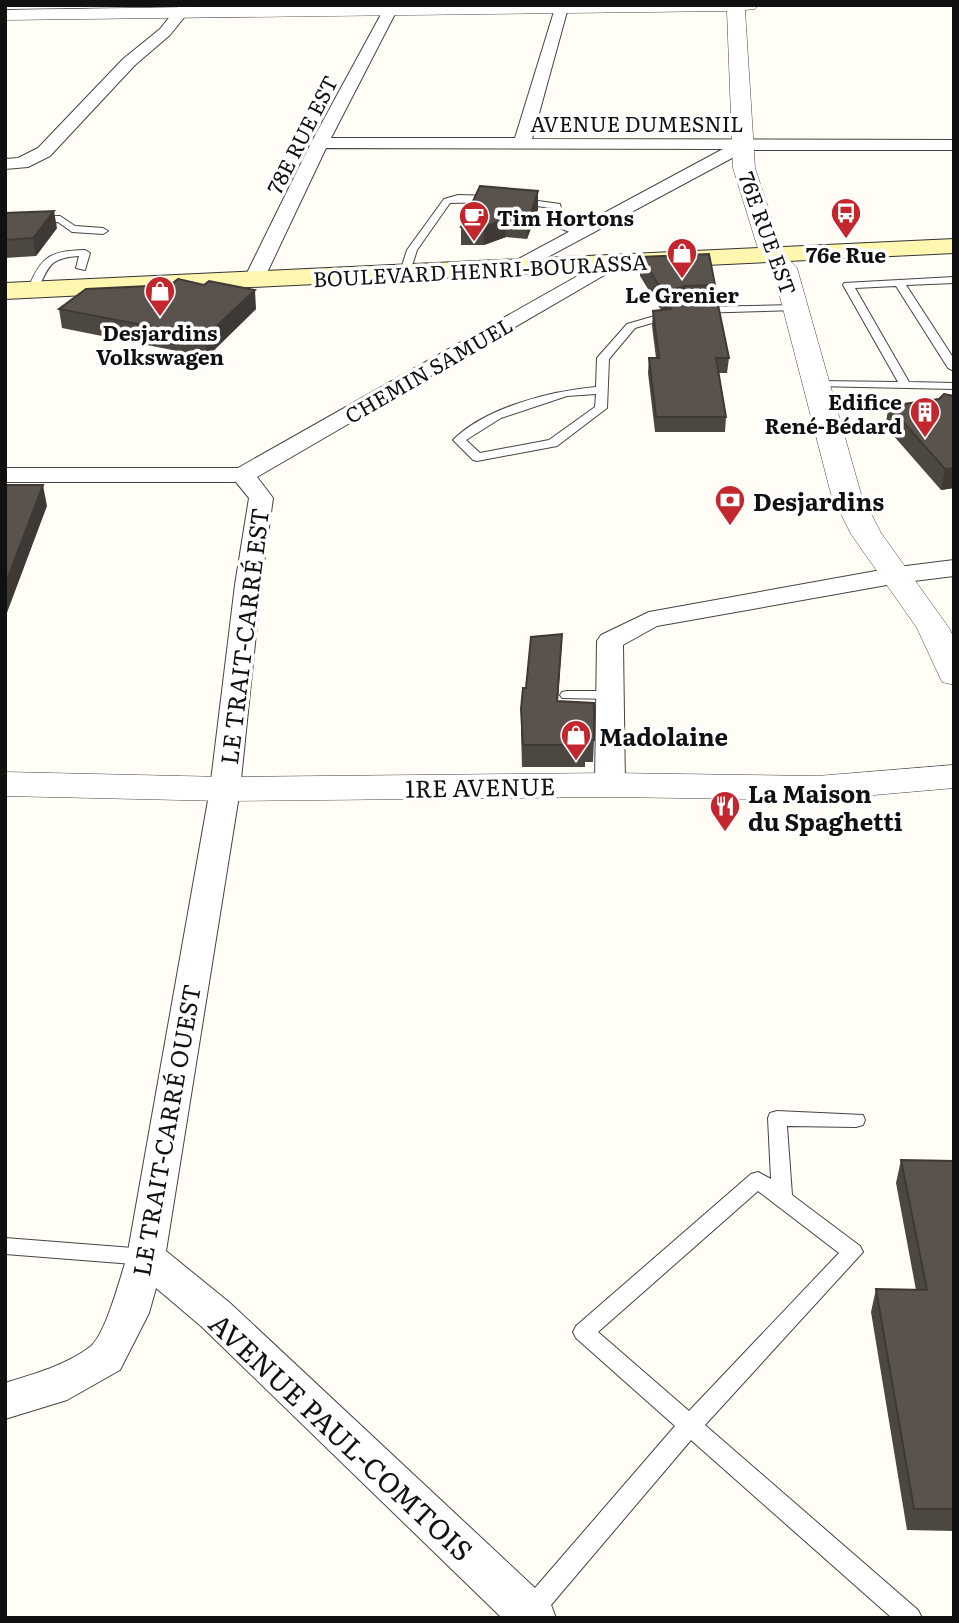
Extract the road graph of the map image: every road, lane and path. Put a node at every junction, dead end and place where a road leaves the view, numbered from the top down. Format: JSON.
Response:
{"nodes":[{"id":1,"x":736,"y":5,"type":"edge"},
{"id":2,"x":749,"y":5,"type":"edge"},
{"id":3,"x":562,"y":6,"type":"edge"},
{"id":4,"x":183,"y":9,"type":"edge"},
{"id":5,"x":390,"y":10,"type":"junction"},
{"id":6,"x":5,"y":15,"type":"edge"},
{"id":7,"x":320,"y":143,"type":"junction"},
{"id":8,"x":522,"y":145,"type":"junction"},
{"id":9,"x":954,"y":145,"type":"edge"},
{"id":10,"x":742,"y":146,"type":"junction"},
{"id":11,"x":5,"y":164,"type":"edge"},
{"id":12,"x":5,"y":220,"type":"edge"},
{"id":13,"x":103,"y":231,"type":"dead end"},
{"id":14,"x":579,"y":233,"type":"junction"},
{"id":15,"x":64,"y":242,"type":"junction"},
{"id":16,"x":954,"y":246,"type":"edge"},
{"id":17,"x":772,"y":255,"type":"junction"},
{"id":18,"x":613,"y":262,"type":"junction"},
{"id":19,"x":518,"y":267,"type":"junction"},
{"id":20,"x":81,"y":268,"type":"dead end"},
{"id":21,"x":404,"y":272,"type":"junction"},
{"id":22,"x":254,"y":279,"type":"junction"},
{"id":23,"x":954,"y":280,"type":"edge"},
{"id":24,"x":899,"y":282,"type":"junction"},
{"id":25,"x":33,"y":289,"type":"junction"},
{"id":26,"x":5,"y":291,"type":"edge"},
{"id":27,"x":796,"y":308,"type":"junction"},
{"id":28,"x":954,"y":368,"type":"edge"},
{"id":29,"x":818,"y":384,"type":"junction"},
{"id":30,"x":906,"y":386,"type":"junction"},
{"id":31,"x":954,"y":386,"type":"edge"},
{"id":32,"x":602,"y":390,"type":"junction"},
{"id":33,"x":5,"y":475,"type":"edge"},
{"id":34,"x":243,"y":475,"type":"junction"},
{"id":35,"x":954,"y":568,"type":"edge"},
{"id":36,"x":898,"y":575,"type":"junction"},
{"id":37,"x":954,"y":674,"type":"edge"},
{"id":38,"x":567,"y":695,"type":"dead end"},
{"id":39,"x":611,"y":695,"type":"junction"},
{"id":40,"x":954,"y":776,"type":"edge"},
{"id":41,"x":5,"y":784,"type":"edge"},
{"id":42,"x":610,"y":785,"type":"junction"},
{"id":43,"x":225,"y":789,"type":"junction"},
{"id":44,"x":856,"y":1120,"type":"dead end"},
{"id":45,"x":782,"y":1198,"type":"junction"},
{"id":46,"x":5,"y":1246,"type":"edge"},
{"id":47,"x":146,"y":1257,"type":"junction"},
{"id":48,"x":5,"y":1401,"type":"edge"},
{"id":49,"x":690,"y":1425,"type":"junction"},
{"id":50,"x":531,"y":1615,"type":"edge"},
{"id":51,"x":910,"y":1618,"type":"edge"}],
"edges":[{"from":1,"to":2,"type":"street"},
{"from":1,"to":3,"type":"street"},
{"from":1,"to":10,"type":"street","name":"76E RUE EST"},
{"from":3,"to":5,"type":"street"},
{"from":3,"to":8,"type":"street"},
{"from":4,"to":5,"type":"street"},
{"from":4,"to":6,"type":"street"},
{"from":4,"to":11,"type":"street"},
{"from":5,"to":7,"type":"street","name":"78E RUE EST"},
{"from":7,"to":8,"type":"street","name":"AVENUE DUMESNIL"},
{"from":7,"to":22,"type":"street","name":"78E RUE EST"},
{"from":8,"to":10,"type":"street","name":"AVENUE DUMESNIL"},
{"from":9,"to":10,"type":"street","name":"AVENUE DUMESNIL"},
{"from":10,"to":14,"type":"street"},
{"from":10,"to":17,"type":"street","name":"76E RUE EST"},
{"from":12,"to":15,"type":"lane"},
{"from":13,"to":15,"type":"lane"},
{"from":14,"to":19,"type":"street"},
{"from":14,"to":21,"type":"lane"},
{"from":15,"to":20,"type":"lane"},
{"from":15,"to":25,"type":"lane"},
{"from":16,"to":17,"type":"main road","name":"BOULEVARD HENRI-BOURASSA"},
{"from":17,"to":18,"type":"main road","name":"BOULEVARD HENRI-BOURASSA"},
{"from":17,"to":27,"type":"street","name":"76E RUE EST"},
{"from":18,"to":19,"type":"main road","name":"BOULEVARD HENRI-BOURASSA"},
{"from":18,"to":34,"type":"street","name":"CHEMIN SAMUEL"},
{"from":19,"to":21,"type":"main road","name":"BOULEVARD HENRI-BOURASSA"},
{"from":21,"to":22,"type":"main road","name":"BOULEVARD HENRI-BOURASSA"},
{"from":22,"to":25,"type":"main road","name":"BOULEVARD HENRI-BOURASSA"},
{"from":23,"to":24,"type":"lane"},
{"from":24,"to":28,"type":"lane"},
{"from":24,"to":30,"type":"lane"},
{"from":25,"to":26,"type":"main road","name":"BOULEVARD HENRI-BOURASSA"},
{"from":27,"to":29,"type":"street","name":"76E RUE EST"},
{"from":27,"to":32,"type":"lane"},
{"from":29,"to":30,"type":"lane"},
{"from":29,"to":36,"type":"street","name":"76E RUE EST"},
{"from":30,"to":31,"type":"lane"},
{"from":32,"to":32,"type":"lane"},
{"from":33,"to":34,"type":"street","name":"LE TRAIT-CARRÉ EST"},
{"from":34,"to":43,"type":"street","name":"LE TRAIT-CARRÉ EST"},
{"from":35,"to":36,"type":"street"},
{"from":36,"to":37,"type":"street","name":"76E RUE EST"},
{"from":36,"to":39,"type":"street"},
{"from":38,"to":39,"type":"lane"},
{"from":39,"to":42,"type":"street"},
{"from":40,"to":42,"type":"street","name":"1RE AVENUE"},
{"from":41,"to":43,"type":"street","name":"1RE AVENUE"},
{"from":42,"to":43,"type":"street","name":"1RE AVENUE"},
{"from":43,"to":47,"type":"street","name":"LE TRAIT-CARRÉ OUEST"},
{"from":44,"to":45,"type":"lane"},
{"from":45,"to":49,"type":"lane"},
{"from":45,"to":49,"type":"lane"},
{"from":46,"to":47,"type":"lane"},
{"from":47,"to":48,"type":"street","name":"LE TRAIT-CARRÉ OUEST"},
{"from":47,"to":50,"type":"street","name":"AVENUE PAUL-COMTOIS"},
{"from":49,"to":50,"type":"lane"},
{"from":49,"to":51,"type":"lane"}]}
